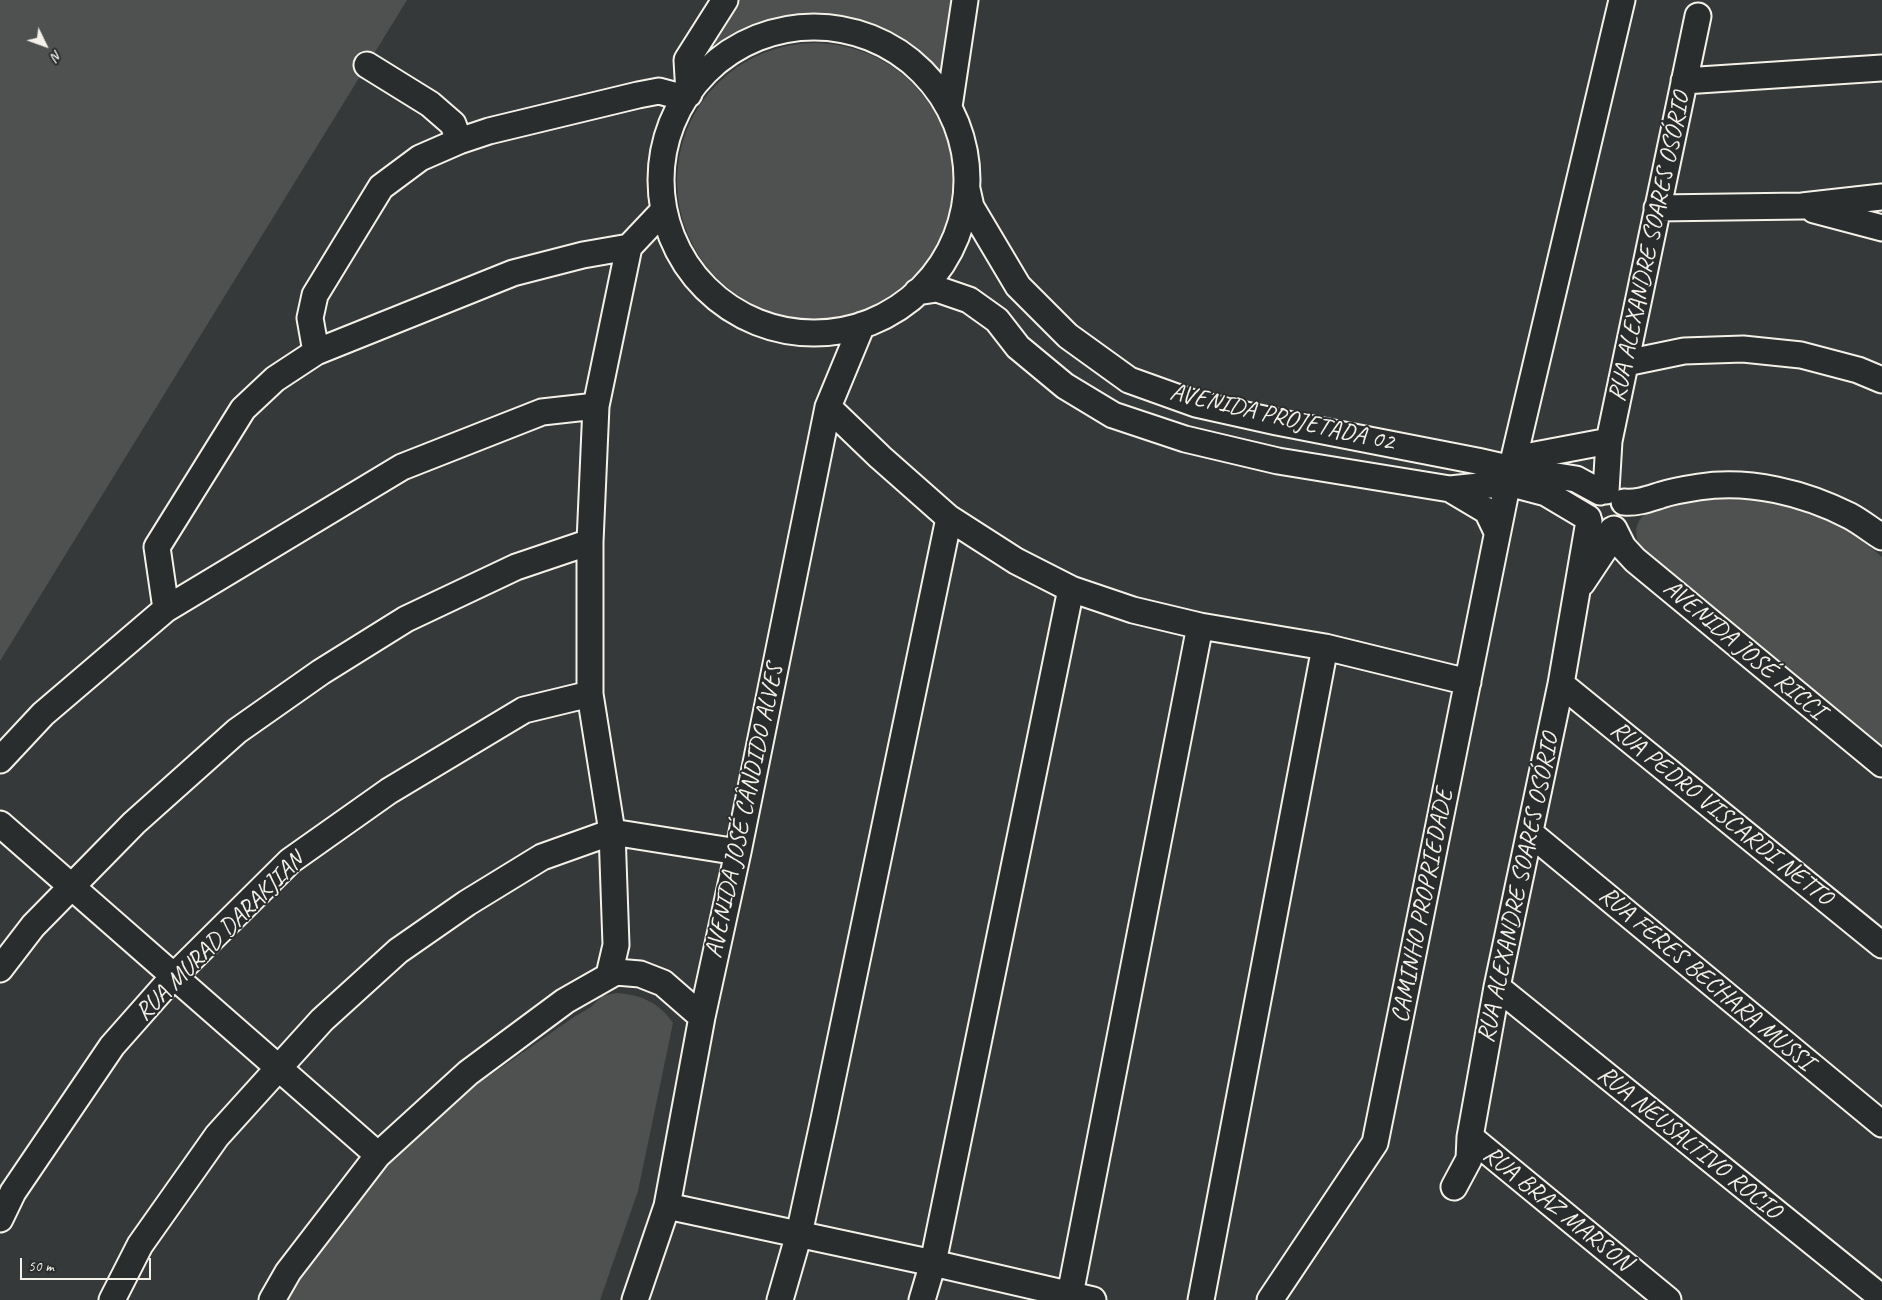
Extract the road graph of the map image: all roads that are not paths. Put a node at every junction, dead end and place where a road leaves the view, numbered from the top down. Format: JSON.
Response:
{"nodes":[{"id":1,"x":725,"y":0,"type":"edge"},
{"id":2,"x":965,"y":0,"type":"edge"},
{"id":3,"x":1622,"y":0,"type":"edge"},
{"id":4,"x":1698,"y":16,"type":"dead end"},
{"id":5,"x":367,"y":65,"type":"dead end"},
{"id":6,"x":1882,"y":68,"type":"edge"},
{"id":7,"x":1684,"y":81,"type":"junction"},
{"id":8,"x":687,"y":96,"type":"junction"},
{"id":9,"x":949,"y":107,"type":"junction"},
{"id":10,"x":459,"y":141,"type":"junction"},
{"id":11,"x":966,"y":186,"type":"junction"},
{"id":12,"x":1882,"y":198,"type":"edge"},
{"id":13,"x":1802,"y":206,"type":"junction"},
{"id":14,"x":1657,"y":208,"type":"junction"},
{"id":15,"x":664,"y":210,"type":"junction"},
{"id":16,"x":1882,"y":228,"type":"edge"},
{"id":17,"x":629,"y":248,"type":"junction"},
{"id":18,"x":917,"y":292,"type":"junction"},
{"id":19,"x":862,"y":325,"type":"junction"},
{"id":20,"x":316,"y":352,"type":"junction"},
{"id":21,"x":1626,"y":363,"type":"junction"},
{"id":22,"x":1882,"y":380,"type":"edge"},
{"id":23,"x":596,"y":406,"type":"junction"},
{"id":24,"x":828,"y":407,"type":"junction"},
{"id":25,"x":1609,"y":441,"type":"junction"},
{"id":26,"x":1510,"y":476,"type":"junction"},
{"id":27,"x":1450,"y":489,"type":"junction"},
{"id":28,"x":1611,"y":491,"type":"junction"},
{"id":29,"x":949,"y":518,"type":"junction"},
{"id":30,"x":1588,"y":519,"type":"junction"},
{"id":31,"x":1613,"y":529,"type":"junction"},
{"id":32,"x":1497,"y":532,"type":"junction"},
{"id":33,"x":1882,"y":537,"type":"edge"},
{"id":34,"x":590,"y":542,"type":"junction"},
{"id":35,"x":1579,"y":587,"type":"junction"},
{"id":36,"x":1071,"y":589,"type":"junction"},
{"id":37,"x":166,"y":609,"type":"junction"},
{"id":38,"x":1200,"y":626,"type":"junction"},
{"id":39,"x":1325,"y":647,"type":"junction"},
{"id":40,"x":1468,"y":682,"type":"junction"},
{"id":41,"x":1561,"y":684,"type":"junction"},
{"id":42,"x":590,"y":694,"type":"junction"},
{"id":43,"x":0,"y":760,"type":"edge"},
{"id":44,"x":1882,"y":764,"type":"edge"},
{"id":45,"x":0,"y":824,"type":"edge"},
{"id":46,"x":612,"y":832,"type":"junction"},
{"id":47,"x":1530,"y":833,"type":"junction"},
{"id":48,"x":738,"y":852,"type":"junction"},
{"id":49,"x":71,"y":887,"type":"junction"},
{"id":50,"x":1882,"y":945,"type":"edge"},
{"id":51,"x":0,"y":969,"type":"edge"},
{"id":52,"x":609,"y":975,"type":"junction"},
{"id":53,"x":173,"y":977,"type":"junction"},
{"id":54,"x":1496,"y":987,"type":"junction"},
{"id":55,"x":702,"y":1017,"type":"junction"},
{"id":56,"x":278,"y":1068,"type":"junction"},
{"id":57,"x":1882,"y":1124,"type":"edge"},
{"id":58,"x":1470,"y":1137,"type":"junction"},
{"id":59,"x":378,"y":1156,"type":"junction"},
{"id":60,"x":1454,"y":1187,"type":"dead end"},
{"id":61,"x":668,"y":1206,"type":"junction"},
{"id":62,"x":0,"y":1219,"type":"edge"},
{"id":63,"x":799,"y":1234,"type":"junction"},
{"id":64,"x":933,"y":1263,"type":"junction"},
{"id":65,"x":1882,"y":1298,"type":"edge"},
{"id":66,"x":1078,"y":1299,"type":"edge"},
{"id":67,"x":112,"y":1300,"type":"edge"},
{"id":68,"x":272,"y":1300,"type":"edge"},
{"id":69,"x":635,"y":1300,"type":"edge"},
{"id":70,"x":780,"y":1300,"type":"edge"},
{"id":71,"x":922,"y":1300,"type":"edge"},
{"id":72,"x":1201,"y":1300,"type":"edge"},
{"id":73,"x":1270,"y":1300,"type":"edge"},
{"id":74,"x":1668,"y":1300,"type":"edge"}],
"edges":[{"from":1,"to":8,"type":"street"},
{"from":2,"to":9,"type":"street"},
{"from":3,"to":26,"type":"street","name":"CAMINHO PROPRIEDADE"},
{"from":4,"to":7,"type":"street","name":"RUA ALEXANDRE SOARES OSÓRIO"},
{"from":5,"to":10,"type":"street"},
{"from":6,"to":7,"type":"street"},
{"from":7,"to":14,"type":"street","name":"RUA ALEXANDRE SOARES OSÓRIO"},
{"from":8,"to":9,"type":"street"},
{"from":8,"to":10,"type":"street"},
{"from":8,"to":15,"type":"street"},
{"from":9,"to":11,"type":"street"},
{"from":10,"to":20,"type":"street"},
{"from":11,"to":18,"type":"street"},
{"from":11,"to":26,"type":"street","name":"AVENIDA PROJETADA 02"},
{"from":12,"to":13,"type":"street"},
{"from":13,"to":14,"type":"street"},
{"from":13,"to":16,"type":"street"},
{"from":14,"to":21,"type":"street","name":"RUA ALEXANDRE SOARES OSÓRIO"},
{"from":15,"to":17,"type":"street"},
{"from":15,"to":19,"type":"street"},
{"from":17,"to":20,"type":"street"},
{"from":17,"to":23,"type":"street"},
{"from":18,"to":19,"type":"street"},
{"from":18,"to":27,"type":"street","name":"AVENIDA PROJETADA 02"},
{"from":19,"to":24,"type":"street","name":"AVENIDA JOSÉ CÂNDIDO ALVES"},
{"from":20,"to":37,"type":"street"},
{"from":21,"to":22,"type":"street"},
{"from":21,"to":25,"type":"street","name":"RUA ALEXANDRE SOARES OSÓRIO"},
{"from":23,"to":34,"type":"street"},
{"from":23,"to":37,"type":"street"},
{"from":24,"to":29,"type":"street"},
{"from":24,"to":48,"type":"street","name":"AVENIDA JOSÉ CÂNDIDO ALVES"},
{"from":25,"to":26,"type":"street"},
{"from":25,"to":28,"type":"street","name":"RUA ALEXANDRE SOARES OSÓRIO"},
{"from":26,"to":27,"type":"street","name":"AVENIDA PROJETADA 02"},
{"from":26,"to":28,"type":"street","name":"AVENIDA PROJETADA 02"},
{"from":26,"to":30,"type":"street","name":"AVENIDA PROJETADA 02"},
{"from":26,"to":32,"type":"street","name":"CAMINHO PROPRIEDADE"},
{"from":27,"to":32,"type":"street","name":"AVENIDA PROJETADA 02"},
{"from":28,"to":30,"type":"street"},
{"from":28,"to":31,"type":"street"},
{"from":28,"to":33,"type":"street"},
{"from":29,"to":36,"type":"street"},
{"from":29,"to":63,"type":"street"},
{"from":30,"to":31,"type":"street"},
{"from":30,"to":35,"type":"street","name":"RUA ALEXANDRE SOARES OSÓRIO"},
{"from":31,"to":35,"type":"street","name":"RUA ALEXANDRE SOARES OSÓRIO"},
{"from":31,"to":44,"type":"street","name":"AVENIDA JOSÉ RICCI"},
{"from":32,"to":40,"type":"street","name":"CAMINHO PROPRIEDADE"},
{"from":34,"to":42,"type":"street"},
{"from":34,"to":49,"type":"street"},
{"from":35,"to":41,"type":"street","name":"RUA ALEXANDRE SOARES OSÓRIO"},
{"from":36,"to":38,"type":"street"},
{"from":36,"to":64,"type":"street"},
{"from":37,"to":43,"type":"street"},
{"from":38,"to":39,"type":"street"},
{"from":38,"to":66,"type":"street"},
{"from":39,"to":40,"type":"street"},
{"from":39,"to":72,"type":"street"},
{"from":40,"to":73,"type":"street","name":"CAMINHO PROPRIEDADE"},
{"from":41,"to":47,"type":"street","name":"RUA ALEXANDRE SOARES OSÓRIO"},
{"from":41,"to":50,"type":"street","name":"RUA PEDRO VISCARDI NETTO"},
{"from":42,"to":46,"type":"street"},
{"from":42,"to":53,"type":"street","name":"RUA MURAD DARAKJIAN"},
{"from":45,"to":49,"type":"street"},
{"from":46,"to":48,"type":"street"},
{"from":46,"to":52,"type":"street"},
{"from":46,"to":56,"type":"street"},
{"from":47,"to":54,"type":"street","name":"RUA ALEXANDRE SOARES OSÓRIO"},
{"from":47,"to":57,"type":"street","name":"RUA FERES BECHARA MUSSI"},
{"from":48,"to":55,"type":"street","name":"AVENIDA JOSÉ CÂNDIDO ALVES"},
{"from":49,"to":51,"type":"street"},
{"from":49,"to":53,"type":"street"},
{"from":52,"to":55,"type":"street"},
{"from":52,"to":59,"type":"street"},
{"from":53,"to":56,"type":"street"},
{"from":53,"to":62,"type":"street","name":"RUA MURAD DARAKJIAN"},
{"from":54,"to":58,"type":"street","name":"RUA ALEXANDRE SOARES OSÓRIO"},
{"from":54,"to":65,"type":"street","name":"RUA NEUSALTIVO ROCIO"},
{"from":55,"to":61,"type":"street","name":"AVENIDA JOSÉ CÂNDIDO ALVES"},
{"from":56,"to":59,"type":"street"},
{"from":56,"to":67,"type":"street"},
{"from":58,"to":60,"type":"street","name":"RUA ALEXANDRE SOARES OSÓRIO"},
{"from":58,"to":74,"type":"street","name":"RUA BRAZ MARSON"},
{"from":59,"to":68,"type":"street"},
{"from":61,"to":63,"type":"street"},
{"from":61,"to":69,"type":"street","name":"AVENIDA JOSÉ CÂNDIDO ALVES"},
{"from":63,"to":64,"type":"street"},
{"from":63,"to":70,"type":"street"},
{"from":64,"to":66,"type":"street"},
{"from":64,"to":71,"type":"street"}]}
